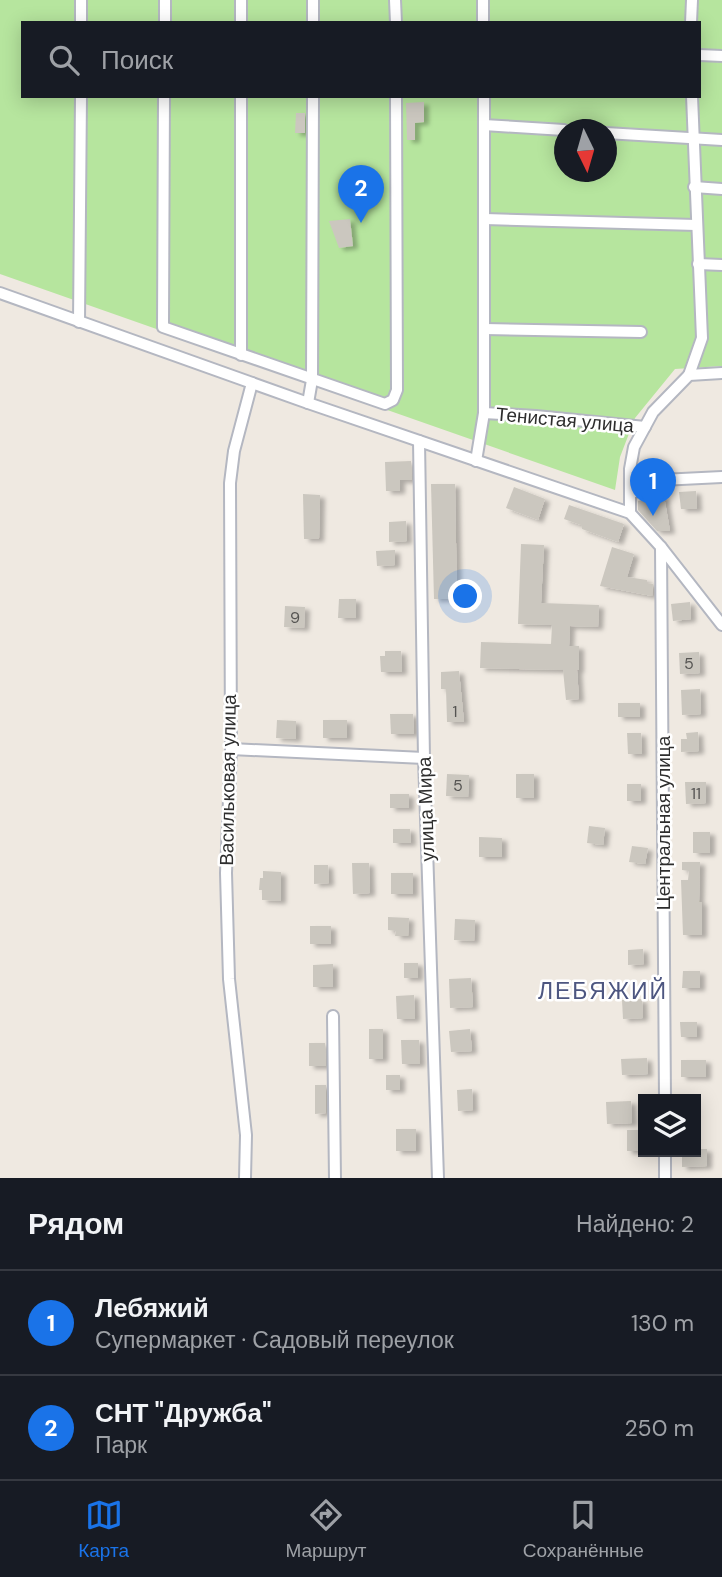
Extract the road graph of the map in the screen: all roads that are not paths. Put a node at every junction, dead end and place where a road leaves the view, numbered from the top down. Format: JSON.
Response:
{"nodes":[{"id":1,"x":81,"y":0,"type":"edge"},
{"id":2,"x":165,"y":0,"type":"edge"},
{"id":3,"x":241,"y":0,"type":"edge"},
{"id":4,"x":313,"y":0,"type":"edge"},
{"id":5,"x":395,"y":0,"type":"edge"},
{"id":6,"x":483,"y":0,"type":"edge"},
{"id":7,"x":692,"y":0,"type":"edge"},
{"id":8,"x":81,"y":21,"type":"edge"},
{"id":9,"x":165,"y":21,"type":"edge"},
{"id":10,"x":241,"y":21,"type":"edge"},
{"id":11,"x":313,"y":21,"type":"edge"},
{"id":12,"x":396,"y":21,"type":"edge"},
{"id":13,"x":484,"y":21,"type":"edge"},
{"id":14,"x":691,"y":21,"type":"edge"},
{"id":15,"x":701,"y":55,"type":"edge"},
{"id":16,"x":722,"y":56,"type":"edge"},
{"id":17,"x":80,"y":98,"type":"edge"},
{"id":18,"x":164,"y":98,"type":"edge"},
{"id":19,"x":241,"y":98,"type":"edge"},
{"id":20,"x":313,"y":98,"type":"edge"},
{"id":21,"x":396,"y":98,"type":"edge"},
{"id":22,"x":484,"y":98,"type":"edge"},
{"id":23,"x":692,"y":98,"type":"edge"},
{"id":24,"x":484,"y":125,"type":"junction"},
{"id":25,"x":554,"y":129,"type":"edge"},
{"id":26,"x":617,"y":134,"type":"edge"},
{"id":27,"x":693,"y":138,"type":"junction"},
{"id":28,"x":722,"y":140,"type":"edge"},
{"id":29,"x":695,"y":187,"type":"junction"},
{"id":30,"x":722,"y":189,"type":"edge"},
{"id":31,"x":485,"y":219,"type":"junction"},
{"id":32,"x":696,"y":225,"type":"junction"},
{"id":33,"x":698,"y":264,"type":"junction"},
{"id":34,"x":722,"y":265,"type":"edge"},
{"id":35,"x":0,"y":293,"type":"edge"},
{"id":36,"x":79,"y":321,"type":"junction"},
{"id":37,"x":163,"y":327,"type":"junction"},
{"id":38,"x":485,"y":329,"type":"junction"},
{"id":39,"x":641,"y":332,"type":"dead end"},
{"id":40,"x":157,"y":349,"type":"junction"},
{"id":41,"x":241,"y":355,"type":"junction"},
{"id":42,"x":722,"y":373,"type":"edge"},
{"id":43,"x":689,"y":374,"type":"junction"},
{"id":44,"x":312,"y":380,"type":"junction"},
{"id":45,"x":252,"y":383,"type":"junction"},
{"id":46,"x":308,"y":403,"type":"junction"},
{"id":47,"x":484,"y":414,"type":"junction"},
{"id":48,"x":645,"y":427,"type":"junction"},
{"id":49,"x":419,"y":441,"type":"junction"},
{"id":50,"x":476,"y":461,"type":"junction"},
{"id":51,"x":722,"y":477,"type":"edge"},
{"id":52,"x":630,"y":494,"type":"junction"},
{"id":53,"x":630,"y":513,"type":"junction"},
{"id":54,"x":661,"y":547,"type":"junction"},
{"id":55,"x":722,"y":625,"type":"edge"},
{"id":56,"x":231,"y":749,"type":"junction"},
{"id":57,"x":424,"y":758,"type":"junction"},
{"id":58,"x":333,"y":1016,"type":"dead end"},
{"id":59,"x":665,"y":1094,"type":"edge"},
{"id":60,"x":665,"y":1157,"type":"edge"},
{"id":61,"x":245,"y":1178,"type":"edge"},
{"id":62,"x":335,"y":1178,"type":"edge"},
{"id":63,"x":438,"y":1178,"type":"edge"},
{"id":64,"x":665,"y":1178,"type":"edge"}],
"edges":[{"from":1,"to":8,"type":"street"},
{"from":2,"to":9,"type":"street"},
{"from":3,"to":10,"type":"street"},
{"from":4,"to":11,"type":"street"},
{"from":5,"to":12,"type":"street"},
{"from":6,"to":13,"type":"street"},
{"from":7,"to":14,"type":"street"},
{"from":15,"to":16,"type":"street"},
{"from":17,"to":36,"type":"street"},
{"from":18,"to":37,"type":"street"},
{"from":19,"to":41,"type":"street"},
{"from":20,"to":44,"type":"street"},
{"from":21,"to":44,"type":"street"},
{"from":22,"to":24,"type":"street"},
{"from":23,"to":27,"type":"street"},
{"from":24,"to":25,"type":"street"},
{"from":24,"to":31,"type":"street"},
{"from":26,"to":27,"type":"street"},
{"from":27,"to":28,"type":"street"},
{"from":27,"to":29,"type":"street"},
{"from":29,"to":30,"type":"street"},
{"from":29,"to":32,"type":"street"},
{"from":31,"to":32,"type":"street"},
{"from":31,"to":38,"type":"street"},
{"from":32,"to":33,"type":"street"},
{"from":33,"to":34,"type":"street"},
{"from":33,"to":43,"type":"street"},
{"from":35,"to":36,"type":"street"},
{"from":36,"to":40,"type":"street"},
{"from":37,"to":40,"type":"street"},
{"from":37,"to":41,"type":"street"},
{"from":38,"to":39,"type":"street"},
{"from":38,"to":47,"type":"street"},
{"from":40,"to":45,"type":"street"},
{"from":41,"to":44,"type":"street"},
{"from":42,"to":43,"type":"street"},
{"from":43,"to":48,"type":"street"},
{"from":44,"to":46,"type":"street"},
{"from":45,"to":46,"type":"street"},
{"from":45,"to":56,"type":"street","name":"Васильковая улица"},
{"from":46,"to":49,"type":"street"},
{"from":47,"to":48,"type":"street","name":"Тенистая улица"},
{"from":47,"to":50,"type":"street"},
{"from":48,"to":52,"type":"street"},
{"from":49,"to":50,"type":"street"},
{"from":49,"to":57,"type":"street","name":"улица Мира"},
{"from":50,"to":53,"type":"street"},
{"from":51,"to":52,"type":"street"},
{"from":52,"to":53,"type":"street"},
{"from":53,"to":54,"type":"street"},
{"from":54,"to":55,"type":"street"},
{"from":54,"to":59,"type":"street","name":"Центральная улица"},
{"from":56,"to":57,"type":"street"},
{"from":56,"to":61,"type":"street","name":"Васильковая улица"},
{"from":57,"to":63,"type":"street","name":"улица Мира"},
{"from":58,"to":62,"type":"street"},
{"from":60,"to":64,"type":"street"}]}
